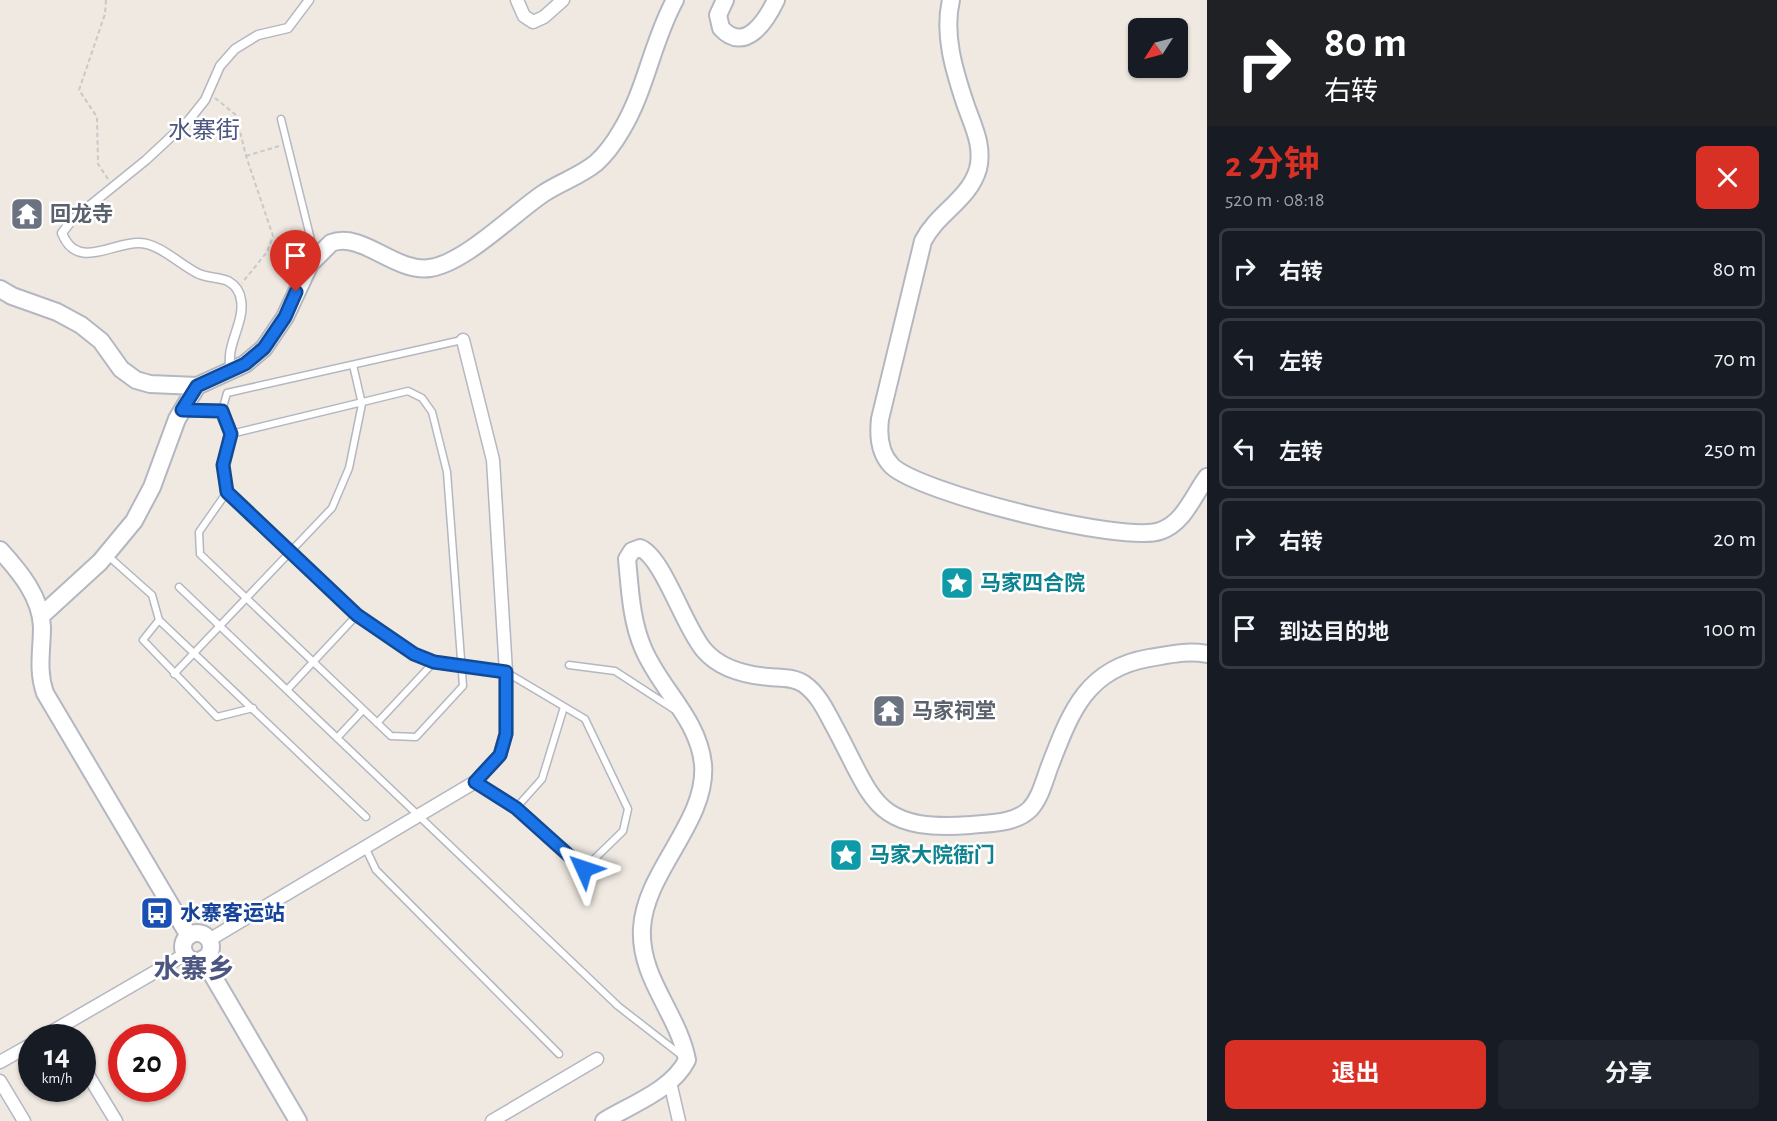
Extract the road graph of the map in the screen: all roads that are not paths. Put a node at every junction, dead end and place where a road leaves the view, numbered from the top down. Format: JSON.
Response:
{"nodes":[{"id":1,"x":309,"y":0,"type":"edge"},
{"id":2,"x":517,"y":0,"type":"edge"},
{"id":3,"x":563,"y":0,"type":"edge"},
{"id":4,"x":675,"y":0,"type":"edge"},
{"id":5,"x":725,"y":0,"type":"edge"},
{"id":6,"x":776,"y":0,"type":"edge"},
{"id":7,"x":951,"y":0,"type":"edge"},
{"id":8,"x":281,"y":119,"type":"dead end"},
{"id":9,"x":316,"y":257,"type":"junction"},
{"id":10,"x":0,"y":289,"type":"edge"},
{"id":11,"x":463,"y":340,"type":"joint"},
{"id":12,"x":353,"y":365,"type":"junction"},
{"id":13,"x":230,"y":373,"type":"junction"},
{"id":14,"x":197,"y":386,"type":"junction"},
{"id":15,"x":362,"y":404,"type":"junction"},
{"id":16,"x":182,"y":410,"type":"junction"},
{"id":17,"x":222,"y":411,"type":"junction"},
{"id":18,"x":231,"y":434,"type":"junction"},
{"id":19,"x":1207,"y":477,"type":"edge"},
{"id":20,"x":227,"y":492,"type":"junction"},
{"id":21,"x":0,"y":550,"type":"edge"},
{"id":22,"x":291,"y":551,"type":"junction"},
{"id":23,"x":107,"y":555,"type":"junction"},
{"id":24,"x":179,"y":587,"type":"dead end"},
{"id":25,"x":246,"y":599,"type":"junction"},
{"id":26,"x":357,"y":615,"type":"junction"},
{"id":27,"x":41,"y":616,"type":"junction"},
{"id":28,"x":159,"y":620,"type":"junction"},
{"id":29,"x":220,"y":626,"type":"junction"},
{"id":30,"x":195,"y":653,"type":"junction"},
{"id":31,"x":1207,"y":654,"type":"edge"},
{"id":32,"x":313,"y":662,"type":"junction"},
{"id":33,"x":434,"y":662,"type":"junction"},
{"id":34,"x":568,"y":665,"type":"dead end"},
{"id":35,"x":460,"y":666,"type":"junction"},
{"id":36,"x":506,"y":672,"type":"junction"},
{"id":37,"x":174,"y":674,"type":"junction"},
{"id":38,"x":287,"y":690,"type":"junction"},
{"id":39,"x":564,"y":707,"type":"junction"},
{"id":40,"x":253,"y":708,"type":"junction"},
{"id":41,"x":363,"y":710,"type":"junction"},
{"id":42,"x":684,"y":713,"type":"junction"},
{"id":43,"x":377,"y":723,"type":"junction"},
{"id":44,"x":337,"y":738,"type":"junction"},
{"id":45,"x":475,"y":782,"type":"junction"},
{"id":46,"x":516,"y":808,"type":"junction"},
{"id":47,"x":419,"y":816,"type":"junction"},
{"id":48,"x":366,"y":817,"type":"dead end"},
{"id":49,"x":365,"y":846,"type":"junction"},
{"id":50,"x":189,"y":936,"type":"junction"},
{"id":51,"x":209,"y":940,"type":"junction"},
{"id":52,"x":186,"y":954,"type":"junction"},
{"id":53,"x":203,"y":959,"type":"junction"},
{"id":54,"x":77,"y":1024,"type":"edge"},
{"id":55,"x":18,"y":1052,"type":"edge"},
{"id":56,"x":559,"y":1054,"type":"dead end"},
{"id":57,"x":597,"y":1059,"type":"dead end"},
{"id":58,"x":687,"y":1060,"type":"junction"},
{"id":59,"x":0,"y":1062,"type":"edge"},
{"id":60,"x":0,"y":1081,"type":"edge"},
{"id":61,"x":670,"y":1082,"type":"junction"},
{"id":62,"x":96,"y":1088,"type":"edge"},
{"id":63,"x":24,"y":1121,"type":"edge"},
{"id":64,"x":116,"y":1121,"type":"edge"},
{"id":65,"x":298,"y":1121,"type":"edge"},
{"id":66,"x":492,"y":1121,"type":"edge"},
{"id":67,"x":604,"y":1121,"type":"edge"},
{"id":68,"x":680,"y":1121,"type":"edge"}],
"edges":[{"from":1,"to":13,"type":"street"},
{"from":2,"to":3,"type":"street"},
{"from":4,"to":9,"type":"main road"},
{"from":5,"to":6,"type":"main road"},
{"from":7,"to":19,"type":"main road"},
{"from":8,"to":9,"type":"lane"},
{"from":9,"to":13,"type":"main road"},
{"from":10,"to":14,"type":"main road"},
{"from":11,"to":12,"type":"lane"},
{"from":11,"to":36,"type":"street"},
{"from":12,"to":15,"type":"lane"},
{"from":12,"to":17,"type":"lane"},
{"from":13,"to":14,"type":"main road"},
{"from":14,"to":16,"type":"main road"},
{"from":15,"to":18,"type":"lane"},
{"from":15,"to":22,"type":"lane"},
{"from":15,"to":35,"type":"lane"},
{"from":16,"to":17,"type":"street"},
{"from":16,"to":23,"type":"main road"},
{"from":17,"to":18,"type":"lane"},
{"from":18,"to":20,"type":"lane"},
{"from":20,"to":22,"type":"lane"},
{"from":20,"to":25,"type":"lane"},
{"from":21,"to":27,"type":"main road"},
{"from":22,"to":25,"type":"lane"},
{"from":22,"to":26,"type":"lane"},
{"from":23,"to":27,"type":"main road"},
{"from":23,"to":28,"type":"lane"},
{"from":24,"to":29,"type":"lane"},
{"from":25,"to":29,"type":"lane"},
{"from":25,"to":32,"type":"lane"},
{"from":26,"to":32,"type":"lane"},
{"from":26,"to":33,"type":"lane"},
{"from":27,"to":50,"type":"main road"},
{"from":28,"to":30,"type":"lane"},
{"from":28,"to":37,"type":"lane"},
{"from":29,"to":30,"type":"lane"},
{"from":29,"to":38,"type":"lane"},
{"from":30,"to":37,"type":"lane"},
{"from":30,"to":40,"type":"lane"},
{"from":31,"to":42,"type":"main road"},
{"from":32,"to":38,"type":"lane"},
{"from":32,"to":41,"type":"lane"},
{"from":33,"to":35,"type":"lane"},
{"from":33,"to":43,"type":"lane"},
{"from":34,"to":42,"type":"lane"},
{"from":35,"to":36,"type":"lane"},
{"from":35,"to":43,"type":"lane"},
{"from":36,"to":39,"type":"lane"},
{"from":36,"to":45,"type":"street"},
{"from":37,"to":40,"type":"lane"},
{"from":38,"to":44,"type":"lane"},
{"from":39,"to":46,"type":"lane"},
{"from":39,"to":46,"type":"lane"},
{"from":40,"to":48,"type":"lane"},
{"from":41,"to":43,"type":"lane"},
{"from":41,"to":44,"type":"lane"},
{"from":42,"to":58,"type":"main road"},
{"from":44,"to":47,"type":"lane"},
{"from":45,"to":46,"type":"lane"},
{"from":45,"to":47,"type":"street"},
{"from":47,"to":49,"type":"street"},
{"from":47,"to":58,"type":"lane"},
{"from":49,"to":51,"type":"street"},
{"from":49,"to":56,"type":"lane"},
{"from":50,"to":51,"type":"main road"},
{"from":50,"to":52,"type":"main road"},
{"from":51,"to":53,"type":"main road"},
{"from":52,"to":53,"type":"main road"},
{"from":52,"to":54,"type":"street"},
{"from":53,"to":65,"type":"main road"},
{"from":55,"to":59,"type":"street"},
{"from":57,"to":66,"type":"street"},
{"from":58,"to":61,"type":"main road"},
{"from":60,"to":63,"type":"street"},
{"from":61,"to":67,"type":"main road"},
{"from":61,"to":68,"type":"street"},
{"from":62,"to":64,"type":"street"}]}
